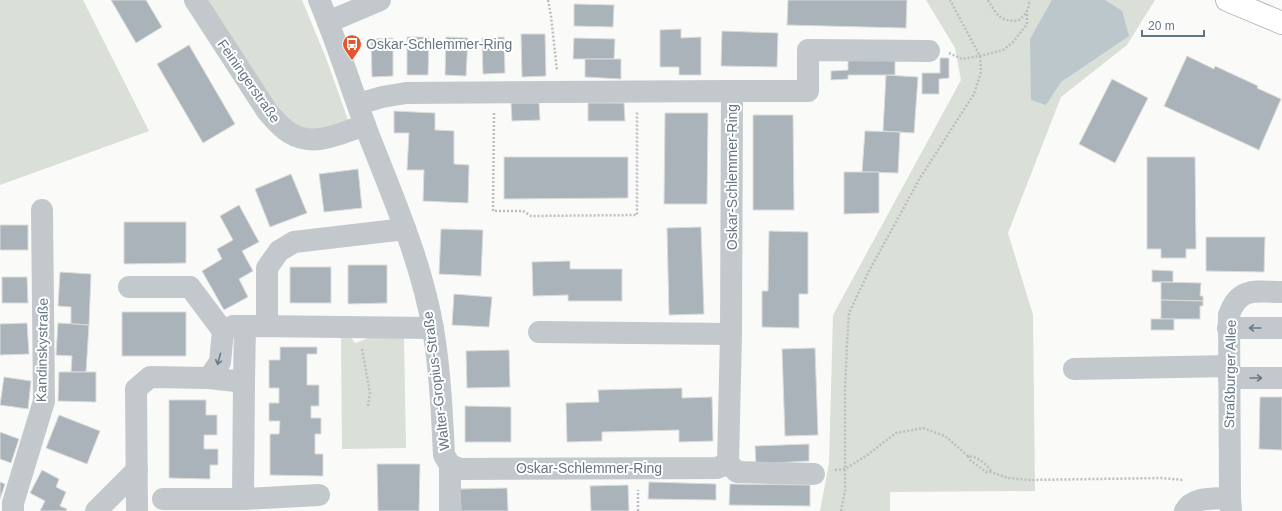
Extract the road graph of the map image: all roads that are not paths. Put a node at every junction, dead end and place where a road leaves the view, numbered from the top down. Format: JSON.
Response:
{"nodes":[{"id":1,"x":195,"y":0,"type":"edge"},
{"id":2,"x":319,"y":0,"type":"edge"},
{"id":3,"x":380,"y":0,"type":"edge"},
{"id":4,"x":1227,"y":0,"type":"edge"},
{"id":5,"x":328,"y":22,"type":"junction"},
{"id":6,"x":1282,"y":23,"type":"edge"},
{"id":7,"x":929,"y":51,"type":"dead end"},
{"id":8,"x":732,"y":91,"type":"junction"},
{"id":9,"x":358,"y":104,"type":"junction"},
{"id":10,"x":365,"y":125,"type":"junction"},
{"id":11,"x":42,"y":210,"type":"dead end"},
{"id":12,"x":405,"y":229,"type":"junction"},
{"id":13,"x":129,"y":287,"type":"dead end"},
{"id":14,"x":1282,"y":292,"type":"edge"},
{"id":15,"x":245,"y":326,"type":"junction"},
{"id":16,"x":267,"y":326,"type":"junction"},
{"id":17,"x":433,"y":328,"type":"junction"},
{"id":18,"x":1228,"y":328,"type":"junction"},
{"id":19,"x":1282,"y":328,"type":"edge"},
{"id":20,"x":223,"y":331,"type":"junction"},
{"id":21,"x":539,"y":332,"type":"dead end"},
{"id":22,"x":731,"y":334,"type":"junction"},
{"id":23,"x":1074,"y":369,"type":"dead end"},
{"id":24,"x":1229,"y":372,"type":"junction"},
{"id":25,"x":209,"y":378,"type":"junction"},
{"id":26,"x":1282,"y":378,"type":"edge"},
{"id":27,"x":244,"y":382,"type":"junction"},
{"id":28,"x":728,"y":463,"type":"junction"},
{"id":29,"x":450,"y":465,"type":"junction"},
{"id":30,"x":137,"y":470,"type":"junction"},
{"id":31,"x":814,"y":474,"type":"dead end"},
{"id":32,"x":319,"y":495,"type":"dead end"},
{"id":33,"x":163,"y":499,"type":"dead end"},
{"id":34,"x":243,"y":499,"type":"junction"},
{"id":35,"x":1230,"y":504,"type":"edge"},
{"id":36,"x":13,"y":511,"type":"edge"},
{"id":37,"x":96,"y":511,"type":"edge"},
{"id":38,"x":137,"y":511,"type":"edge"},
{"id":39,"x":450,"y":511,"type":"edge"},
{"id":40,"x":1185,"y":511,"type":"edge"}],
"edges":[{"from":1,"to":10,"type":"street","name":"Feiningerstraße"},
{"from":2,"to":5,"type":"street","name":"Walter-Gropius-Straße"},
{"from":3,"to":5,"type":"street"},
{"from":4,"to":6,"type":"main road"},
{"from":5,"to":9,"type":"street","name":"Walter-Gropius-Straße"},
{"from":7,"to":8,"type":"street","name":"Oskar-Schlemmer-Ring"},
{"from":8,"to":9,"type":"street","name":"Oskar-Schlemmer-Ring"},
{"from":8,"to":22,"type":"street","name":"Oskar-Schlemmer-Ring"},
{"from":9,"to":10,"type":"street","name":"Walter-Gropius-Straße"},
{"from":10,"to":12,"type":"street","name":"Walter-Gropius-Straße"},
{"from":11,"to":36,"type":"street","name":"Kandinskystraße"},
{"from":12,"to":16,"type":"street"},
{"from":12,"to":17,"type":"street","name":"Walter-Gropius-Straße"},
{"from":13,"to":20,"type":"street"},
{"from":14,"to":18,"type":"street","name":"Straßburger Allee"},
{"from":15,"to":16,"type":"street"},
{"from":15,"to":20,"type":"street"},
{"from":15,"to":27,"type":"street"},
{"from":16,"to":17,"type":"street"},
{"from":17,"to":29,"type":"street","name":"Walter-Gropius-Straße"},
{"from":19,"to":18,"type":"street","one_way":true},
{"from":18,"to":24,"type":"street","name":"Straßburger Allee"},
{"from":20,"to":25,"type":"street","one_way":true},
{"from":21,"to":22,"type":"street"},
{"from":22,"to":28,"type":"street","name":"Oskar-Schlemmer-Ring"},
{"from":23,"to":24,"type":"street"},
{"from":24,"to":26,"type":"street","one_way":true},
{"from":24,"to":35,"type":"street","name":"Straßburger Allee"},
{"from":25,"to":27,"type":"street"},
{"from":25,"to":30,"type":"street"},
{"from":27,"to":34,"type":"street"},
{"from":28,"to":29,"type":"street","name":"Oskar-Schlemmer-Ring"},
{"from":28,"to":31,"type":"street"},
{"from":29,"to":39,"type":"street","name":"Walter-Gropius-Straße"},
{"from":30,"to":37,"type":"street"},
{"from":30,"to":38,"type":"street"},
{"from":32,"to":34,"type":"street"},
{"from":33,"to":34,"type":"street"},
{"from":35,"to":40,"type":"street","name":"Straßburger Allee"}]}
